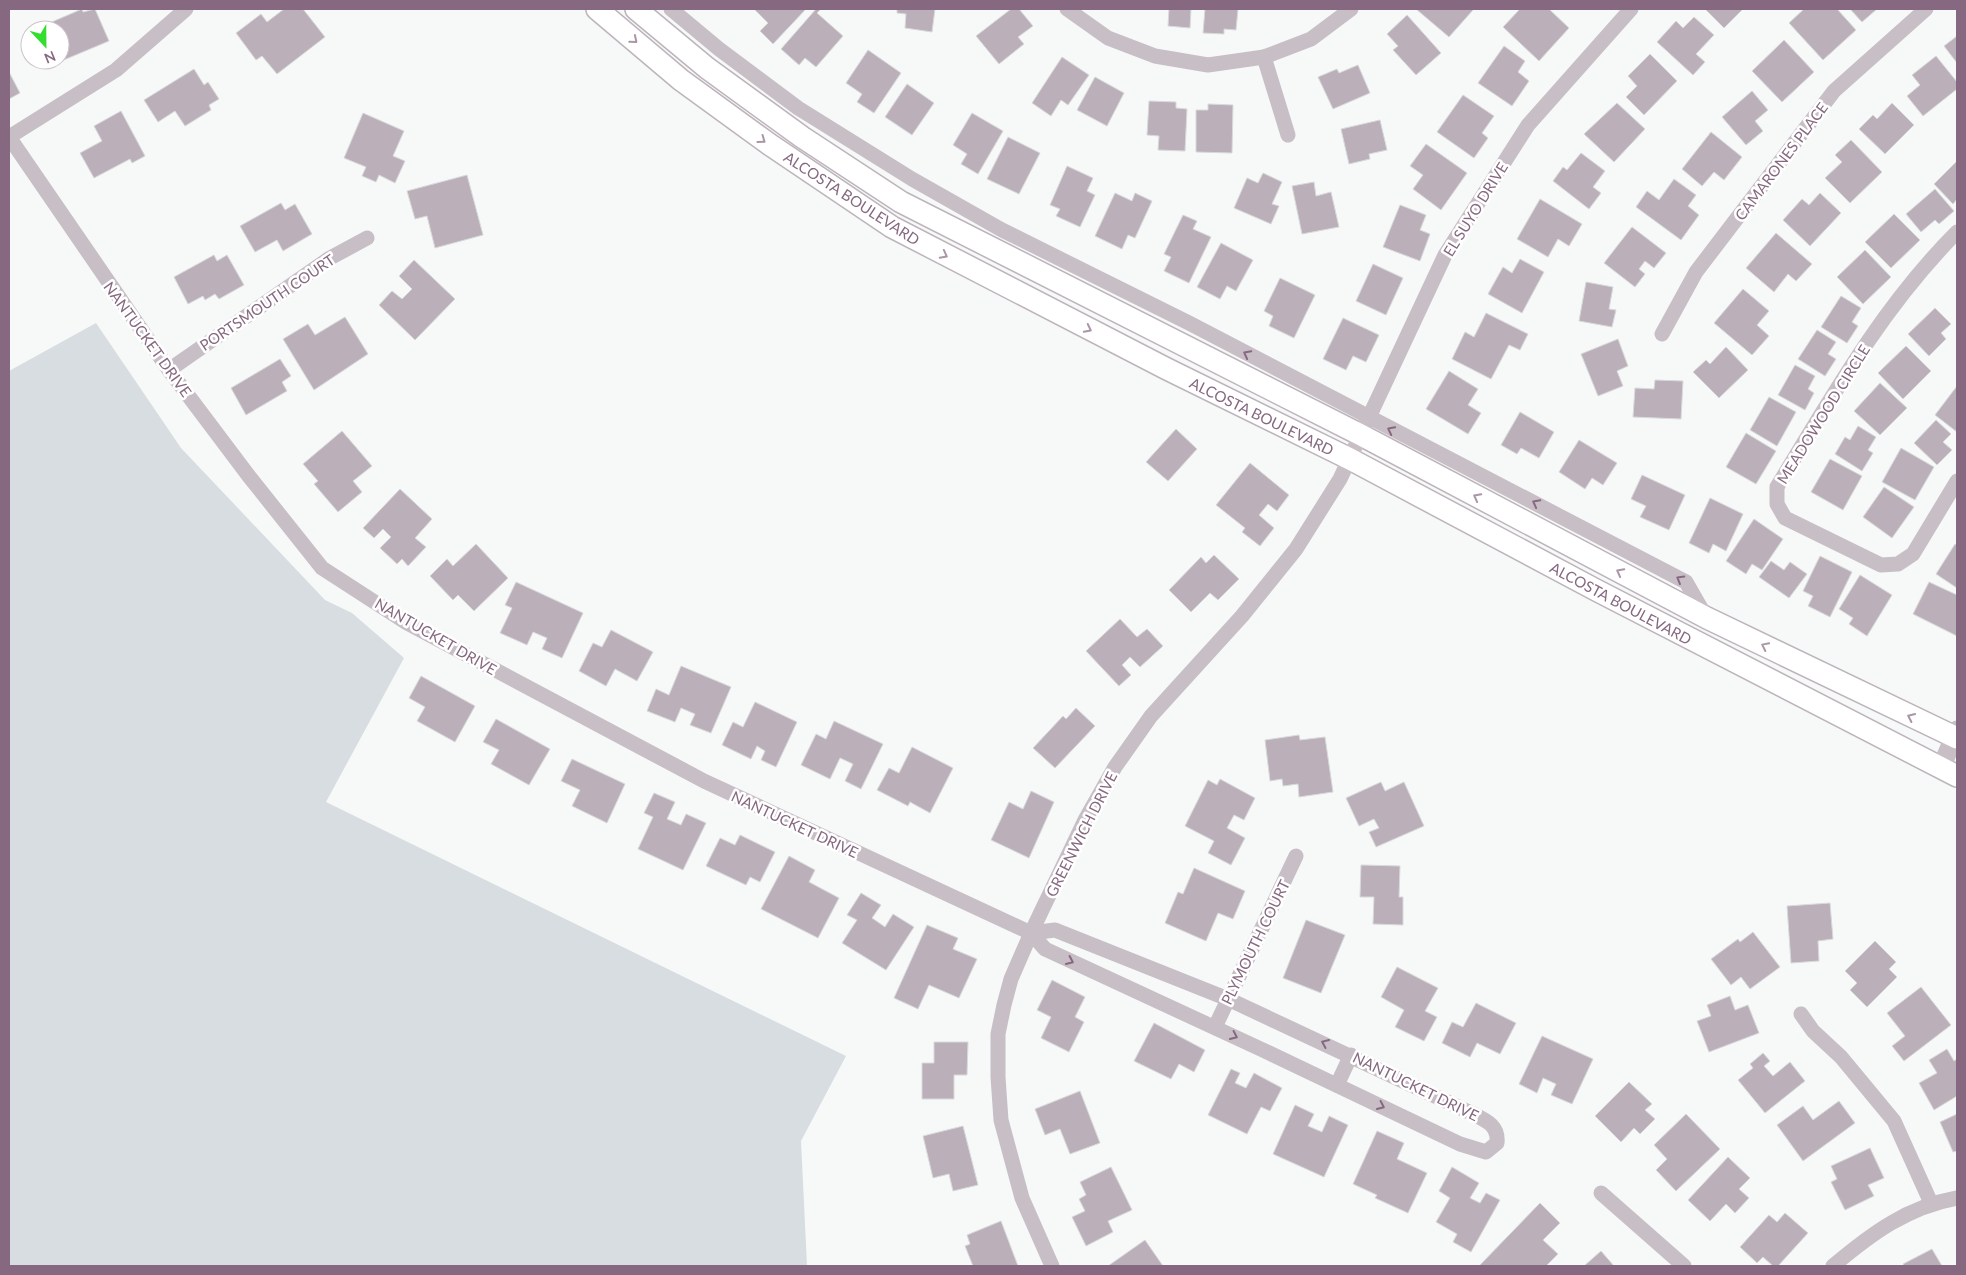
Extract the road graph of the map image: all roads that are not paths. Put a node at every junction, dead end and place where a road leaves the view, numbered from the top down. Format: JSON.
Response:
{"nodes":[{"id":1,"x":186,"y":9,"type":"edge"},
{"id":2,"x":597,"y":9,"type":"edge"},
{"id":3,"x":636,"y":9,"type":"edge"},
{"id":4,"x":671,"y":9,"type":"edge"},
{"id":5,"x":1066,"y":9,"type":"edge"},
{"id":6,"x":1352,"y":9,"type":"edge"},
{"id":7,"x":1631,"y":9,"type":"edge"},
{"id":8,"x":1926,"y":9,"type":"edge"},
{"id":9,"x":1264,"y":57,"type":"junction"},
{"id":10,"x":1288,"y":135,"type":"dead end"},
{"id":11,"x":9,"y":137,"type":"edge"},
{"id":12,"x":1957,"y":232,"type":"edge"},
{"id":13,"x":367,"y":238,"type":"dead end"},
{"id":14,"x":1662,"y":334,"type":"dead end"},
{"id":15,"x":169,"y":370,"type":"junction"},
{"id":16,"x":1364,"y":427,"type":"junction"},
{"id":17,"x":1350,"y":459,"type":"junction"},
{"id":18,"x":1957,"y":482,"type":"edge"},
{"id":19,"x":1957,"y":736,"type":"edge"},
{"id":20,"x":1949,"y":772,"type":"edge"},
{"id":21,"x":1296,"y":856,"type":"dead end"},
{"id":22,"x":1031,"y":934,"type":"junction"},
{"id":23,"x":1228,"y":999,"type":"junction"},
{"id":24,"x":1801,"y":1014,"type":"dead end"},
{"id":25,"x":1215,"y":1027,"type":"junction"},
{"id":26,"x":1351,"y":1055,"type":"junction"},
{"id":27,"x":1337,"y":1085,"type":"junction"},
{"id":28,"x":1601,"y":1194,"type":"dead end"},
{"id":29,"x":1957,"y":1198,"type":"edge"},
{"id":30,"x":1931,"y":1202,"type":"junction"},
{"id":31,"x":1052,"y":1266,"type":"edge"},
{"id":32,"x":1684,"y":1266,"type":"edge"},
{"id":33,"x":1833,"y":1266,"type":"edge"}],
"edges":[{"from":1,"to":11,"type":"street"},
{"from":2,"to":17,"type":"main road","name":"ALCOSTA BOULEVARD","one_way":true},
{"from":3,"to":16,"type":"main road","name":"ALCOSTA BOULEVARD"},
{"from":16,"to":4,"type":"street","name":"ALCOSTA BOULEVARD","one_way":true},
{"from":5,"to":9,"type":"street"},
{"from":6,"to":9,"type":"street"},
{"from":7,"to":16,"type":"street","name":"EL SUYO DRIVE"},
{"from":8,"to":14,"type":"street","name":"CAMARONES PLACE"},
{"from":9,"to":10,"type":"street"},
{"from":11,"to":15,"type":"street","name":"NANTUCKET DRIVE"},
{"from":12,"to":18,"type":"street","name":"MEADOWOOD CIRCLE"},
{"from":13,"to":15,"type":"street","name":"PORTSMOUTH COURT"},
{"from":15,"to":22,"type":"street","name":"NANTUCKET DRIVE"},
{"from":16,"to":17,"type":"street","name":"GREENWICH DRIVE"},
{"from":19,"to":16,"type":"main road","name":"ALCOSTA BOULEVARD","one_way":true},
{"from":17,"to":20,"type":"main road","name":"ALCOSTA BOULEVARD"},
{"from":17,"to":22,"type":"street","name":"GREENWICH DRIVE"},
{"from":19,"to":20,"type":"street"},
{"from":21,"to":23,"type":"street","name":"PLYMOUTH COURT"},
{"from":22,"to":23,"type":"street","name":"NANTUCKET DRIVE"},
{"from":22,"to":25,"type":"street","name":"NANTUCKET DRIVE","one_way":true},
{"from":22,"to":31,"type":"street","name":"GREENWICH DRIVE"},
{"from":23,"to":25,"type":"street","name":"PLYMOUTH COURT"},
{"from":26,"to":23,"type":"street","name":"NANTUCKET DRIVE","one_way":true},
{"from":24,"to":30,"type":"street"},
{"from":25,"to":27,"type":"street","name":"NANTUCKET DRIVE","one_way":true},
{"from":26,"to":27,"type":"street"},
{"from":27,"to":26,"type":"street","name":"NANTUCKET DRIVE","one_way":true},
{"from":28,"to":32,"type":"street"},
{"from":29,"to":30,"type":"street"},
{"from":30,"to":33,"type":"street"}]}
